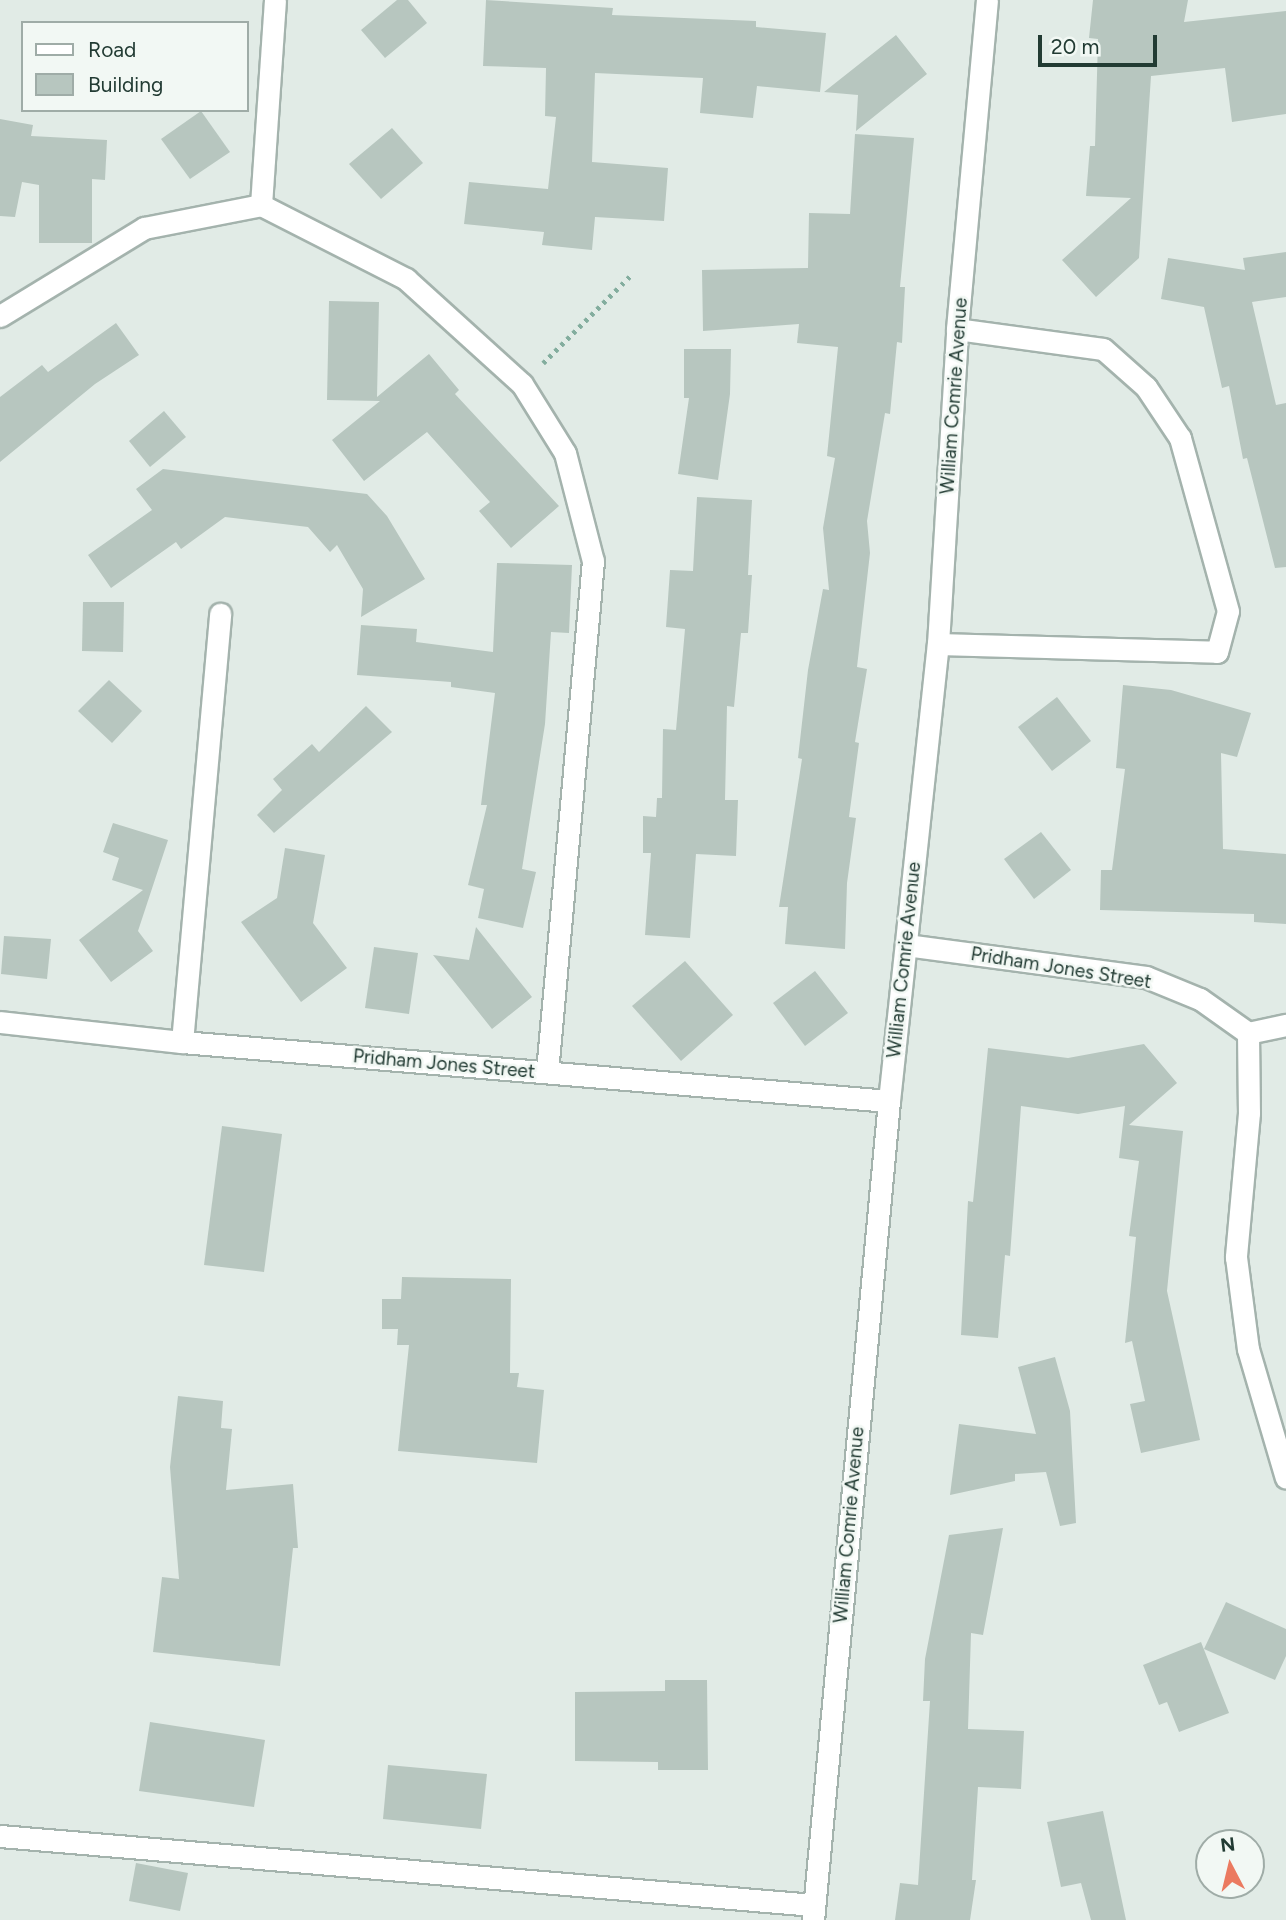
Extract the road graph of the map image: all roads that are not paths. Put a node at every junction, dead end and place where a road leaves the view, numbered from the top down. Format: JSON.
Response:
{"nodes":[{"id":1,"x":275,"y":0,"type":"edge"},
{"id":2,"x":987,"y":0,"type":"edge"},
{"id":3,"x":261,"y":205,"type":"junction"},
{"id":4,"x":0,"y":316,"type":"edge"},
{"id":5,"x":957,"y":328,"type":"junction"},
{"id":6,"x":220,"y":614,"type":"dead end"},
{"id":7,"x":938,"y":644,"type":"junction"},
{"id":8,"x":906,"y":945,"type":"junction"},
{"id":9,"x":0,"y":1022,"type":"edge"},
{"id":10,"x":1286,"y":1025,"type":"edge"},
{"id":11,"x":1248,"y":1033,"type":"junction"},
{"id":12,"x":182,"y":1042,"type":"junction"},
{"id":13,"x":547,"y":1072,"type":"junction"},
{"id":14,"x":888,"y":1101,"type":"junction"},
{"id":15,"x":1286,"y":1478,"type":"edge"},
{"id":16,"x":0,"y":1836,"type":"edge"},
{"id":17,"x":813,"y":1913,"type":"edge"}],
"edges":[{"from":1,"to":3,"type":"street"},
{"from":2,"to":5,"type":"street","name":"William Comrie Avenue"},
{"from":3,"to":4,"type":"street"},
{"from":3,"to":13,"type":"street"},
{"from":5,"to":7,"type":"street","name":"William Comrie Avenue"},
{"from":5,"to":7,"type":"street"},
{"from":6,"to":12,"type":"street"},
{"from":7,"to":8,"type":"street","name":"William Comrie Avenue"},
{"from":8,"to":11,"type":"street","name":"Pridham Jones Street"},
{"from":8,"to":14,"type":"street","name":"William Comrie Avenue"},
{"from":9,"to":12,"type":"street","name":"Pridham Jones Street"},
{"from":10,"to":11,"type":"street"},
{"from":11,"to":15,"type":"street"},
{"from":12,"to":13,"type":"street","name":"Pridham Jones Street"},
{"from":13,"to":14,"type":"street","name":"Pridham Jones Street"},
{"from":14,"to":17,"type":"street","name":"William Comrie Avenue"},
{"from":16,"to":17,"type":"street"}]}
